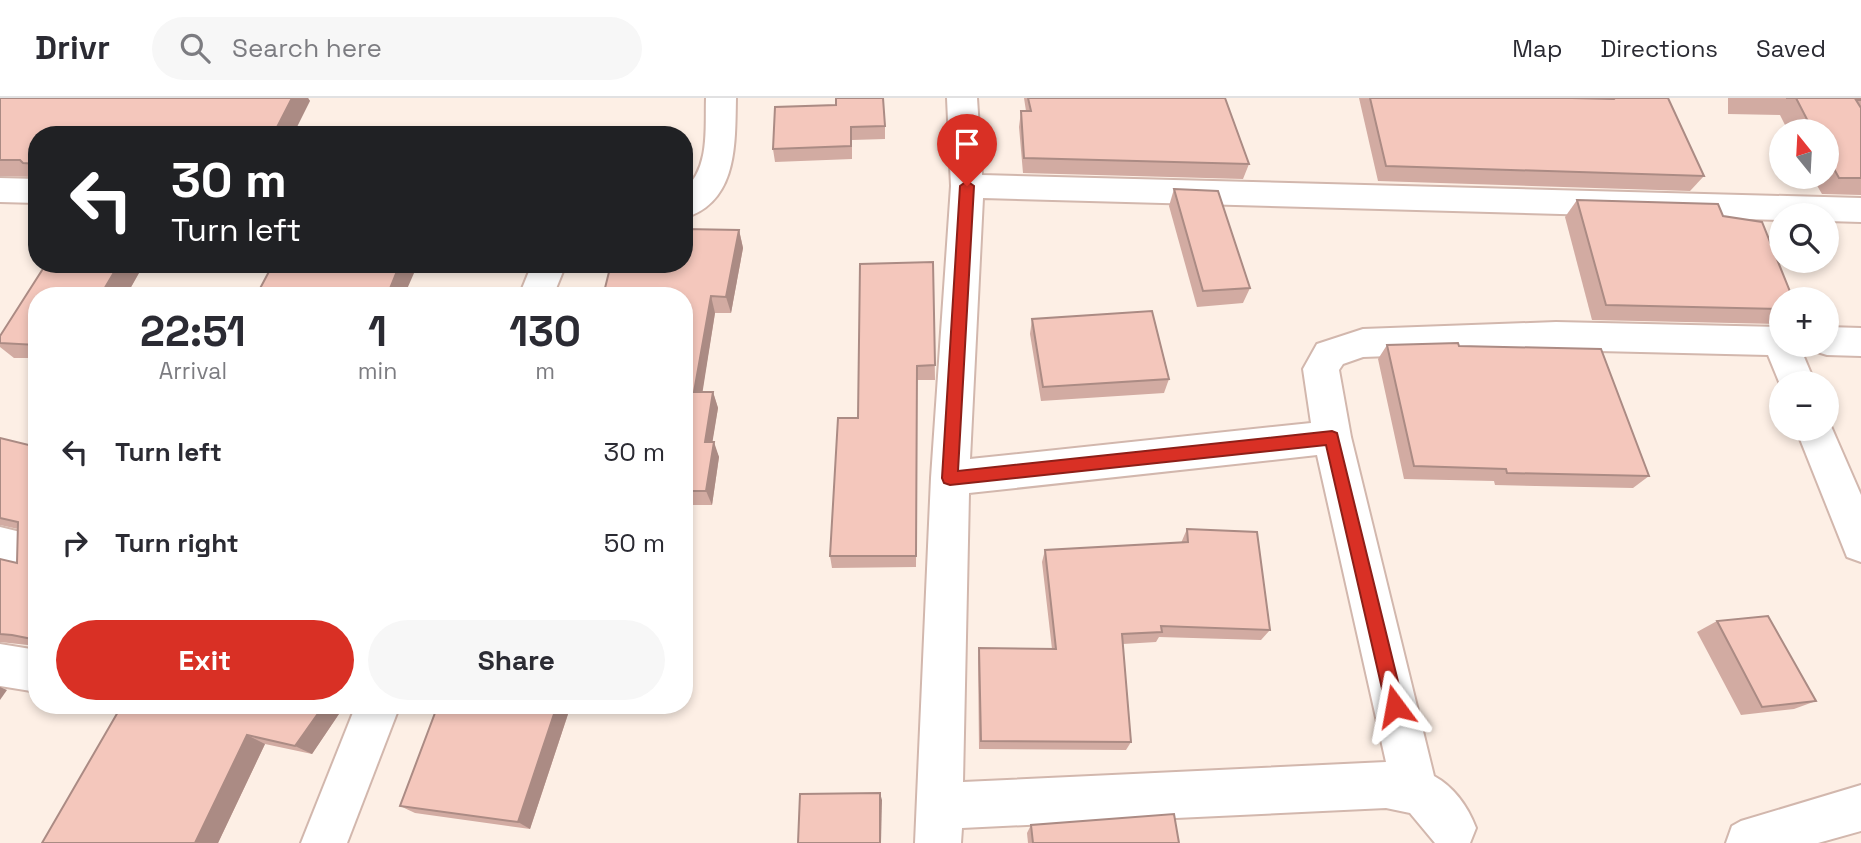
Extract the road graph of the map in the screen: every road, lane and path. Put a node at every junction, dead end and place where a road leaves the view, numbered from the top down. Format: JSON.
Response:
{"nodes":[{"id":1,"x":721,"y":98,"type":"edge"},
{"id":2,"x":961,"y":98,"type":"edge"},
{"id":3,"x":967,"y":186,"type":"junction"},
{"id":4,"x":0,"y":190,"type":"edge"},
{"id":5,"x":28,"y":191,"type":"edge"},
{"id":6,"x":693,"y":202,"type":"edge"},
{"id":7,"x":1861,"y":210,"type":"edge"},
{"id":8,"x":1769,"y":341,"type":"edge"},
{"id":9,"x":1839,"y":341,"type":"edge"},
{"id":10,"x":1861,"y":342,"type":"edge"},
{"id":11,"x":1332,"y":437,"type":"junction"},
{"id":12,"x":1820,"y":441,"type":"edge"},
{"id":13,"x":950,"y":478,"type":"junction"},
{"id":14,"x":1861,"y":544,"type":"edge"},
{"id":15,"x":0,"y":545,"type":"edge"},
{"id":16,"x":28,"y":552,"type":"edge"},
{"id":17,"x":0,"y":665,"type":"edge"},
{"id":18,"x":28,"y":670,"type":"edge"},
{"id":19,"x":374,"y":714,"type":"edge"},
{"id":20,"x":1414,"y":787,"type":"junction"},
{"id":21,"x":1861,"y":808,"type":"edge"},
{"id":22,"x":939,"y":825,"type":"edge"},
{"id":23,"x":1453,"y":828,"type":"dead end"},
{"id":24,"x":324,"y":843,"type":"edge"},
{"id":25,"x":1749,"y":843,"type":"edge"}],
"edges":[{"from":1,"to":6,"type":"street"},
{"from":2,"to":3,"type":"street"},
{"from":3,"to":7,"type":"street"},
{"from":3,"to":13,"type":"street"},
{"from":4,"to":5,"type":"street"},
{"from":8,"to":11,"type":"street"},
{"from":9,"to":10,"type":"street"},
{"from":11,"to":13,"type":"street"},
{"from":11,"to":20,"type":"street"},
{"from":12,"to":14,"type":"street"},
{"from":13,"to":22,"type":"street"},
{"from":15,"to":16,"type":"street"},
{"from":17,"to":18,"type":"street"},
{"from":19,"to":24,"type":"street"},
{"from":20,"to":22,"type":"street"},
{"from":20,"to":23,"type":"street"},
{"from":21,"to":25,"type":"street"}]}
